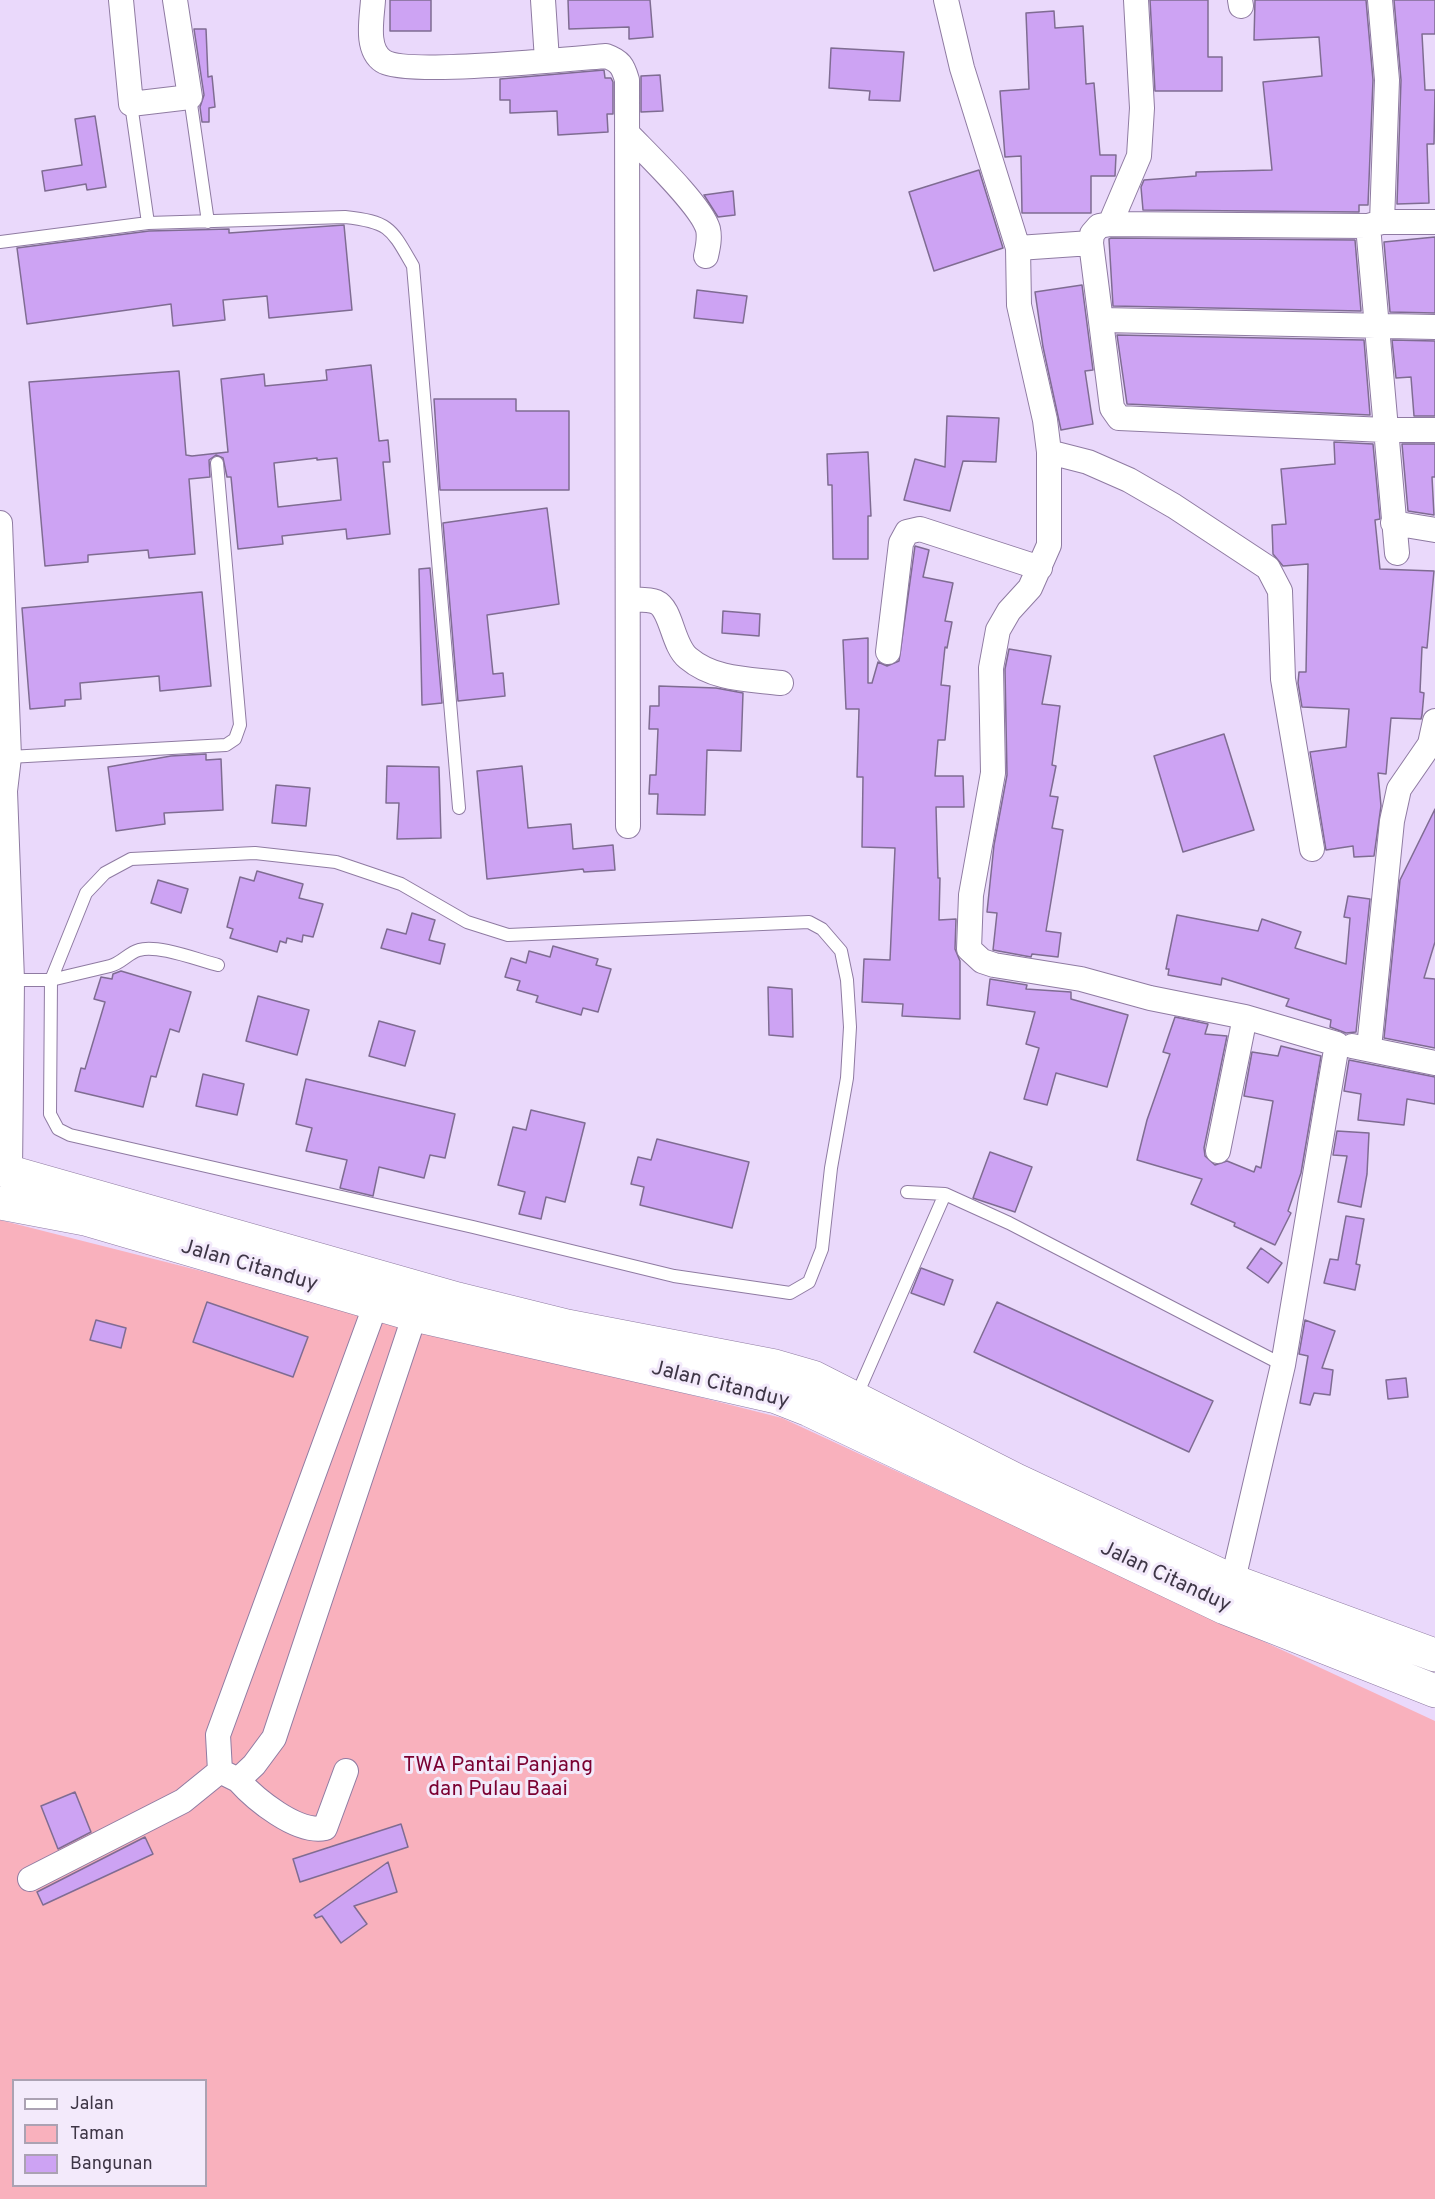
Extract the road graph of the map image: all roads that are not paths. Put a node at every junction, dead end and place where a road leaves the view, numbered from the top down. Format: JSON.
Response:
{"nodes":[{"id":1,"x":121,"y":0,"type":"edge"},
{"id":2,"x":175,"y":0,"type":"edge"},
{"id":3,"x":373,"y":0,"type":"edge"},
{"id":4,"x":543,"y":0,"type":"edge"},
{"id":5,"x":945,"y":0,"type":"edge"},
{"id":6,"x":1136,"y":0,"type":"edge"},
{"id":7,"x":1380,"y":0,"type":"edge"},
{"id":8,"x":547,"y":60,"type":"junction"},
{"id":9,"x":190,"y":97,"type":"junction"},
{"id":10,"x":131,"y":104,"type":"junction"},
{"id":11,"x":627,"y":133,"type":"junction"},
{"id":12,"x":208,"y":222,"type":"junction"},
{"id":13,"x":1435,"y":222,"type":"edge"},
{"id":14,"x":148,"y":223,"type":"junction"},
{"id":15,"x":1110,"y":224,"type":"junction"},
{"id":16,"x":1375,"y":224,"type":"junction"},
{"id":17,"x":0,"y":242,"type":"edge"},
{"id":18,"x":1091,"y":243,"type":"junction"},
{"id":19,"x":1018,"y":248,"type":"junction"},
{"id":20,"x":706,"y":256,"type":"dead end"},
{"id":21,"x":1103,"y":320,"type":"junction"},
{"id":22,"x":1379,"y":327,"type":"junction"},
{"id":23,"x":1435,"y":327,"type":"edge"},
{"id":24,"x":1385,"y":430,"type":"junction"},
{"id":25,"x":1435,"y":430,"type":"edge"},
{"id":26,"x":1049,"y":452,"type":"junction"},
{"id":27,"x":217,"y":463,"type":"dead end"},
{"id":28,"x":0,"y":523,"type":"edge"},
{"id":29,"x":1393,"y":523,"type":"junction"},
{"id":30,"x":1435,"y":530,"type":"edge"},
{"id":31,"x":1397,"y":553,"type":"dead end"},
{"id":32,"x":1040,"y":568,"type":"junction"},
{"id":33,"x":628,"y":599,"type":"junction"},
{"id":34,"x":888,"y":652,"type":"dead end"},
{"id":35,"x":781,"y":682,"type":"dead end"},
{"id":36,"x":1435,"y":721,"type":"edge"},
{"id":37,"x":9,"y":757,"type":"junction"},
{"id":38,"x":2,"y":790,"type":"edge"},
{"id":39,"x":459,"y":808,"type":"dead end"},
{"id":40,"x":628,"y":826,"type":"dead end"},
{"id":41,"x":1312,"y":849,"type":"dead end"},
{"id":42,"x":5,"y":902,"type":"edge"},
{"id":43,"x":218,"y":965,"type":"dead end"},
{"id":44,"x":12,"y":980,"type":"junction"},
{"id":45,"x":51,"y":980,"type":"junction"},
{"id":46,"x":1245,"y":1017,"type":"junction"},
{"id":47,"x":1338,"y":1044,"type":"junction"},
{"id":48,"x":1368,"y":1048,"type":"junction"},
{"id":49,"x":1435,"y":1063,"type":"edge"},
{"id":50,"x":1218,"y":1151,"type":"dead end"},
{"id":51,"x":5,"y":1170,"type":"edge"},
{"id":52,"x":907,"y":1192,"type":"dead end"},
{"id":53,"x":945,"y":1194,"type":"junction"},
{"id":54,"x":0,"y":1203,"type":"edge"},
{"id":55,"x":381,"y":1291,"type":"junction"},
{"id":56,"x":419,"y":1301,"type":"junction"},
{"id":57,"x":1283,"y":1365,"type":"junction"},
{"id":58,"x":856,"y":1397,"type":"junction"},
{"id":59,"x":1229,"y":1594,"type":"junction"},
{"id":60,"x":1435,"y":1655,"type":"edge"},
{"id":61,"x":1435,"y":1691,"type":"edge"},
{"id":62,"x":346,"y":1771,"type":"dead end"},
{"id":63,"x":229,"y":1775,"type":"junction"},
{"id":64,"x":30,"y":1879,"type":"dead end"}],
"edges":[{"from":1,"to":10,"type":"street"},
{"from":2,"to":9,"type":"street"},
{"from":3,"to":8,"type":"street"},
{"from":4,"to":8,"type":"street"},
{"from":5,"to":19,"type":"street"},
{"from":6,"to":15,"type":"street"},
{"from":7,"to":16,"type":"street"},
{"from":8,"to":11,"type":"street"},
{"from":9,"to":10,"type":"street"},
{"from":9,"to":12,"type":"lane"},
{"from":10,"to":14,"type":"lane"},
{"from":11,"to":20,"type":"street"},
{"from":11,"to":33,"type":"street"},
{"from":12,"to":14,"type":"lane"},
{"from":12,"to":39,"type":"lane"},
{"from":13,"to":16,"type":"street"},
{"from":14,"to":17,"type":"lane"},
{"from":15,"to":16,"type":"street"},
{"from":15,"to":18,"type":"street"},
{"from":16,"to":22,"type":"street"},
{"from":18,"to":19,"type":"street"},
{"from":18,"to":21,"type":"street"},
{"from":19,"to":26,"type":"street"},
{"from":21,"to":22,"type":"street"},
{"from":21,"to":24,"type":"street"},
{"from":22,"to":23,"type":"street"},
{"from":22,"to":24,"type":"street"},
{"from":24,"to":25,"type":"street"},
{"from":24,"to":29,"type":"street"},
{"from":26,"to":32,"type":"street"},
{"from":26,"to":41,"type":"street"},
{"from":27,"to":37,"type":"lane"},
{"from":28,"to":37,"type":"street"},
{"from":29,"to":30,"type":"street"},
{"from":29,"to":31,"type":"street"},
{"from":32,"to":34,"type":"street"},
{"from":32,"to":46,"type":"street"},
{"from":33,"to":35,"type":"street"},
{"from":33,"to":40,"type":"street"},
{"from":36,"to":48,"type":"street"},
{"from":37,"to":38,"type":"street"},
{"from":38,"to":42,"type":"street"},
{"from":42,"to":44,"type":"street"},
{"from":43,"to":45,"type":"lane"},
{"from":44,"to":45,"type":"lane"},
{"from":44,"to":51,"type":"street"},
{"from":45,"to":45,"type":"lane"},
{"from":46,"to":47,"type":"street"},
{"from":46,"to":50,"type":"street"},
{"from":47,"to":48,"type":"street"},
{"from":47,"to":57,"type":"street"},
{"from":48,"to":49,"type":"street"},
{"from":51,"to":55,"type":"main road","name":"Jalan Citanduy"},
{"from":52,"to":53,"type":"lane"},
{"from":53,"to":57,"type":"lane"},
{"from":53,"to":58,"type":"lane"},
{"from":54,"to":55,"type":"main road","name":"Jalan Citanduy"},
{"from":55,"to":56,"type":"main road","name":"Jalan Citanduy"},
{"from":55,"to":63,"type":"street"},
{"from":56,"to":58,"type":"main road","name":"Jalan Citanduy"},
{"from":56,"to":59,"type":"main road","name":"Jalan Citanduy"},
{"from":56,"to":63,"type":"street"},
{"from":57,"to":59,"type":"street"},
{"from":58,"to":59,"type":"main road","name":"Jalan Citanduy"},
{"from":59,"to":60,"type":"main road","name":"Jalan Citanduy"},
{"from":59,"to":61,"type":"main road","name":"Jalan Citanduy"},
{"from":62,"to":63,"type":"street"},
{"from":63,"to":64,"type":"street"}]}
